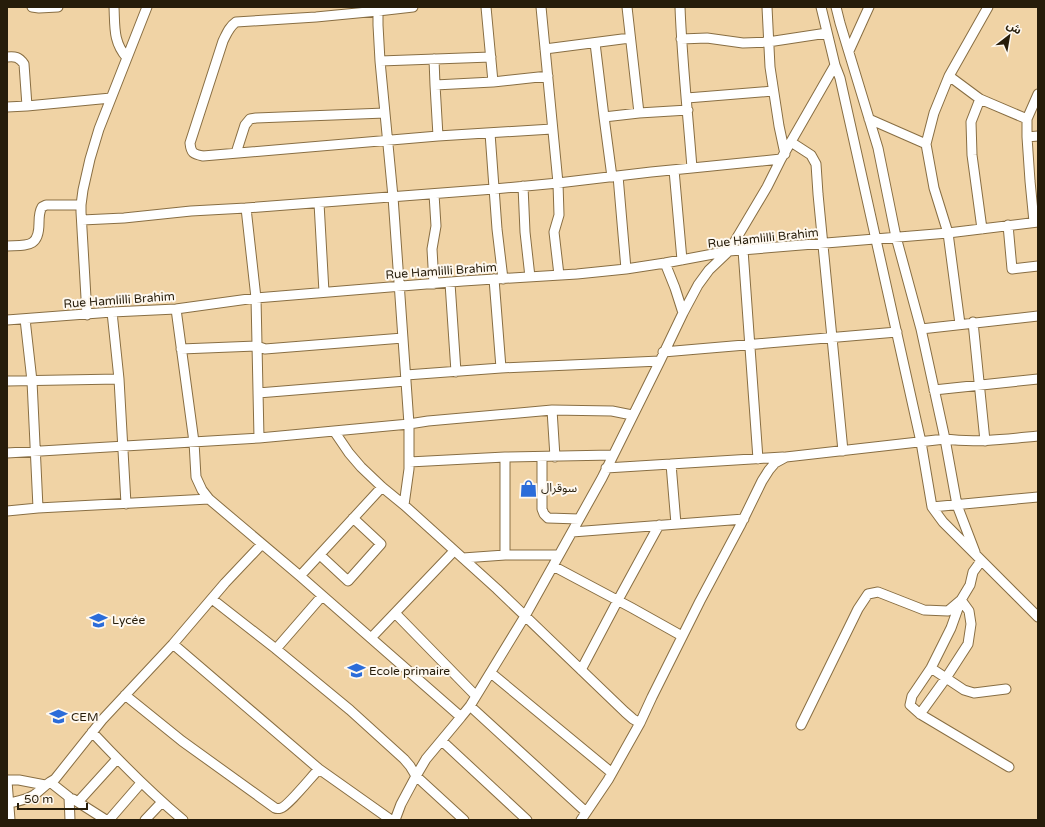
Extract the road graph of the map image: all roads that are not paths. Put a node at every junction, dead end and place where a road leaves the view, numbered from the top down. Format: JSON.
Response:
{"nodes":[{"id":1,"x":32,"y":7,"type":"edge"},
{"id":2,"x":58,"y":7,"type":"edge"},
{"id":3,"x":114,"y":7,"type":"edge"},
{"id":4,"x":147,"y":7,"type":"edge"},
{"id":5,"x":412,"y":7,"type":"edge"},
{"id":6,"x":486,"y":7,"type":"edge"},
{"id":7,"x":541,"y":7,"type":"edge"},
{"id":8,"x":627,"y":7,"type":"edge"},
{"id":9,"x":680,"y":7,"type":"edge"},
{"id":10,"x":767,"y":7,"type":"edge"},
{"id":11,"x":821,"y":7,"type":"edge"},
{"id":12,"x":836,"y":7,"type":"edge"},
{"id":13,"x":869,"y":7,"type":"edge"},
{"id":14,"x":988,"y":7,"type":"edge"},
{"id":15,"x":378,"y":11,"type":"junction"},
{"id":16,"x":827,"y":32,"type":"junction"},
{"id":17,"x":630,"y":38,"type":"junction"},
{"id":18,"x":681,"y":39,"type":"junction"},
{"id":19,"x":768,"y":42,"type":"junction"},
{"id":20,"x":595,"y":43,"type":"junction"},
{"id":21,"x":545,"y":49,"type":"junction"},
{"id":22,"x":849,"y":51,"type":"junction"},
{"id":23,"x":7,"y":57,"type":"edge"},
{"id":24,"x":491,"y":57,"type":"junction"},
{"id":25,"x":127,"y":58,"type":"junction"},
{"id":26,"x":434,"y":59,"type":"junction"},
{"id":27,"x":380,"y":61,"type":"junction"},
{"id":28,"x":835,"y":65,"type":"junction"},
{"id":29,"x":855,"y":72,"type":"junction"},
{"id":30,"x":548,"y":76,"type":"junction"},
{"id":31,"x":949,"y":76,"type":"junction"},
{"id":32,"x":840,"y":78,"type":"junction"},
{"id":33,"x":493,"y":82,"type":"junction"},
{"id":34,"x":435,"y":85,"type":"junction"},
{"id":35,"x":773,"y":91,"type":"junction"},
{"id":36,"x":1038,"y":94,"type":"edge"},
{"id":37,"x":111,"y":98,"type":"junction"},
{"id":38,"x":686,"y":98,"type":"junction"},
{"id":39,"x":980,"y":99,"type":"junction"},
{"id":40,"x":27,"y":106,"type":"junction"},
{"id":41,"x":7,"y":107,"type":"edge"},
{"id":42,"x":688,"y":110,"type":"junction"},
{"id":43,"x":385,"y":113,"type":"junction"},
{"id":44,"x":639,"y":113,"type":"junction"},
{"id":45,"x":604,"y":117,"type":"junction"},
{"id":46,"x":1027,"y":118,"type":"junction"},
{"id":47,"x":869,"y":119,"type":"junction"},
{"id":48,"x":552,"y":129,"type":"junction"},
{"id":49,"x":490,"y":133,"type":"junction"},
{"id":50,"x":438,"y":136,"type":"junction"},
{"id":51,"x":1038,"y":136,"type":"edge"},
{"id":52,"x":1027,"y":137,"type":"junction"},
{"id":53,"x":388,"y":140,"type":"junction"},
{"id":54,"x":791,"y":142,"type":"junction"},
{"id":55,"x":926,"y":144,"type":"junction"},
{"id":56,"x":236,"y":153,"type":"junction"},
{"id":57,"x":783,"y":157,"type":"junction"},
{"id":58,"x":692,"y":168,"type":"junction"},
{"id":59,"x":674,"y":170,"type":"junction"},
{"id":60,"x":615,"y":176,"type":"junction"},
{"id":61,"x":558,"y":183,"type":"junction"},
{"id":62,"x":523,"y":186,"type":"junction"},
{"id":63,"x":494,"y":189,"type":"junction"},
{"id":64,"x":434,"y":194,"type":"junction"},
{"id":65,"x":393,"y":197,"type":"junction"},
{"id":66,"x":319,"y":203,"type":"junction"},
{"id":67,"x":81,"y":205,"type":"junction"},
{"id":68,"x":246,"y":208,"type":"junction"},
{"id":69,"x":82,"y":220,"type":"junction"},
{"id":70,"x":1036,"y":222,"type":"edge"},
{"id":71,"x":1008,"y":225,"type":"junction"},
{"id":72,"x":982,"y":229,"type":"junction"},
{"id":73,"x":948,"y":233,"type":"junction"},
{"id":74,"x":896,"y":237,"type":"junction"},
{"id":75,"x":876,"y":240,"type":"junction"},
{"id":76,"x":822,"y":244,"type":"junction"},
{"id":77,"x":7,"y":246,"type":"edge"},
{"id":78,"x":743,"y":250,"type":"junction"},
{"id":79,"x":729,"y":251,"type":"junction"},
{"id":80,"x":682,"y":260,"type":"junction"},
{"id":81,"x":666,"y":263,"type":"junction"},
{"id":82,"x":1038,"y":266,"type":"edge"},
{"id":83,"x":626,"y":269,"type":"junction"},
{"id":84,"x":559,"y":275,"type":"junction"},
{"id":85,"x":530,"y":277,"type":"junction"},
{"id":86,"x":498,"y":279,"type":"junction"},
{"id":87,"x":450,"y":283,"type":"junction"},
{"id":88,"x":434,"y":284,"type":"junction"},
{"id":89,"x":400,"y":286,"type":"junction"},
{"id":90,"x":324,"y":292,"type":"junction"},
{"id":91,"x":256,"y":298,"type":"junction"},
{"id":92,"x":176,"y":309,"type":"junction"},
{"id":93,"x":112,"y":312,"type":"junction"},
{"id":94,"x":683,"y":312,"type":"junction"},
{"id":95,"x":87,"y":315,"type":"junction"},
{"id":96,"x":1038,"y":316,"type":"edge"},
{"id":97,"x":25,"y":319,"type":"junction"},
{"id":98,"x":7,"y":320,"type":"edge"},
{"id":99,"x":973,"y":322,"type":"junction"},
{"id":100,"x":960,"y":324,"type":"junction"},
{"id":101,"x":921,"y":329,"type":"junction"},
{"id":102,"x":897,"y":332,"type":"junction"},
{"id":103,"x":831,"y":337,"type":"junction"},
{"id":104,"x":403,"y":338,"type":"junction"},
{"id":105,"x":750,"y":345,"type":"junction"},
{"id":106,"x":257,"y":346,"type":"junction"},
{"id":107,"x":181,"y":349,"type":"junction"},
{"id":108,"x":663,"y":352,"type":"junction"},
{"id":109,"x":660,"y":361,"type":"junction"},
{"id":110,"x":501,"y":368,"type":"junction"},
{"id":111,"x":456,"y":372,"type":"junction"},
{"id":112,"x":406,"y":378,"type":"junction"},
{"id":113,"x":119,"y":379,"type":"junction"},
{"id":114,"x":1038,"y":379,"type":"edge"},
{"id":115,"x":7,"y":381,"type":"edge"},
{"id":116,"x":32,"y":381,"type":"junction"},
{"id":117,"x":979,"y":385,"type":"junction"},
{"id":118,"x":934,"y":390,"type":"junction"},
{"id":119,"x":258,"y":393,"type":"junction"},
{"id":120,"x":552,"y":410,"type":"junction"},
{"id":121,"x":632,"y":415,"type":"junction"},
{"id":122,"x":409,"y":424,"type":"junction"},
{"id":123,"x":334,"y":431,"type":"junction"},
{"id":124,"x":1038,"y":436,"type":"edge"},
{"id":125,"x":259,"y":438,"type":"junction"},
{"id":126,"x":945,"y":440,"type":"junction"},
{"id":127,"x":985,"y":441,"type":"junction"},
{"id":128,"x":194,"y":442,"type":"junction"},
{"id":129,"x":921,"y":442,"type":"junction"},
{"id":130,"x":123,"y":446,"type":"junction"},
{"id":131,"x":35,"y":451,"type":"junction"},
{"id":132,"x":842,"y":451,"type":"junction"},
{"id":133,"x":7,"y":453,"type":"edge"},
{"id":134,"x":613,"y":455,"type":"junction"},
{"id":135,"x":505,"y":457,"type":"junction"},
{"id":136,"x":542,"y":457,"type":"junction"},
{"id":137,"x":555,"y":457,"type":"junction"},
{"id":138,"x":786,"y":457,"type":"junction"},
{"id":139,"x":758,"y":459,"type":"junction"},
{"id":140,"x":410,"y":462,"type":"junction"},
{"id":141,"x":671,"y":464,"type":"junction"},
{"id":142,"x":606,"y":468,"type":"junction"},
{"id":143,"x":382,"y":487,"type":"junction"},
{"id":144,"x":1038,"y":497,"type":"edge"},
{"id":145,"x":210,"y":499,"type":"junction"},
{"id":146,"x":126,"y":504,"type":"junction"},
{"id":147,"x":404,"y":505,"type":"junction"},
{"id":148,"x":957,"y":505,"type":"junction"},
{"id":149,"x":932,"y":507,"type":"junction"},
{"id":150,"x":38,"y":508,"type":"junction"},
{"id":151,"x":7,"y":511,"type":"edge"},
{"id":152,"x":353,"y":518,"type":"junction"},
{"id":153,"x":744,"y":519,"type":"junction"},
{"id":154,"x":579,"y":520,"type":"junction"},
{"id":155,"x":676,"y":524,"type":"junction"},
{"id":156,"x":658,"y":525,"type":"junction"},
{"id":157,"x":572,"y":532,"type":"junction"},
{"id":158,"x":262,"y":544,"type":"junction"},
{"id":159,"x":454,"y":551,"type":"junction"},
{"id":160,"x":320,"y":555,"type":"junction"},
{"id":161,"x":505,"y":555,"type":"junction"},
{"id":162,"x":559,"y":555,"type":"junction"},
{"id":163,"x":463,"y":558,"type":"junction"},
{"id":164,"x":979,"y":559,"type":"junction"},
{"id":165,"x":553,"y":566,"type":"junction"},
{"id":166,"x":300,"y":576,"type":"junction"},
{"id":167,"x":322,"y":596,"type":"junction"},
{"id":168,"x":212,"y":599,"type":"junction"},
{"id":169,"x":618,"y":600,"type":"junction"},
{"id":170,"x":961,"y":600,"type":"junction"},
{"id":171,"x":395,"y":613,"type":"junction"},
{"id":172,"x":525,"y":616,"type":"junction"},
{"id":173,"x":1038,"y":618,"type":"edge"},
{"id":174,"x":682,"y":636,"type":"junction"},
{"id":175,"x":371,"y":638,"type":"junction"},
{"id":176,"x":173,"y":644,"type":"junction"},
{"id":177,"x":276,"y":649,"type":"junction"},
{"id":178,"x":931,"y":668,"type":"junction"},
{"id":179,"x":581,"y":670,"type":"junction"},
{"id":180,"x":491,"y":673,"type":"junction"},
{"id":181,"x":946,"y":678,"type":"junction"},
{"id":182,"x":1006,"y":689,"type":"dead end"},
{"id":183,"x":125,"y":695,"type":"junction"},
{"id":184,"x":476,"y":696,"type":"junction"},
{"id":185,"x":470,"y":706,"type":"junction"},
{"id":186,"x":920,"y":714,"type":"junction"},
{"id":187,"x":461,"y":717,"type":"junction"},
{"id":188,"x":640,"y":723,"type":"junction"},
{"id":189,"x":801,"y":725,"type":"dead end"},
{"id":190,"x":92,"y":732,"type":"junction"},
{"id":191,"x":442,"y":741,"type":"junction"},
{"id":192,"x":117,"y":759,"type":"junction"},
{"id":193,"x":1009,"y":767,"type":"dead end"},
{"id":194,"x":319,"y":769,"type":"junction"},
{"id":195,"x":612,"y":773,"type":"junction"},
{"id":196,"x":416,"y":776,"type":"junction"},
{"id":197,"x":7,"y":781,"type":"edge"},
{"id":198,"x":141,"y":783,"type":"junction"},
{"id":199,"x":48,"y":784,"type":"junction"},
{"id":200,"x":69,"y":797,"type":"junction"},
{"id":201,"x":9,"y":802,"type":"junction"},
{"id":202,"x":78,"y":802,"type":"junction"},
{"id":203,"x":162,"y":802,"type":"junction"},
{"id":204,"x":583,"y":816,"type":"edge"},
{"id":205,"x":10,"y":820,"type":"edge"},
{"id":206,"x":70,"y":820,"type":"edge"},
{"id":207,"x":108,"y":820,"type":"edge"},
{"id":208,"x":145,"y":820,"type":"edge"},
{"id":209,"x":183,"y":820,"type":"edge"},
{"id":210,"x":391,"y":820,"type":"edge"},
{"id":211,"x":395,"y":820,"type":"edge"},
{"id":212,"x":464,"y":820,"type":"edge"},
{"id":213,"x":527,"y":820,"type":"edge"}],
"edges":[{"from":1,"to":2,"type":"street"},
{"from":3,"to":25,"type":"street"},
{"from":4,"to":25,"type":"street"},
{"from":5,"to":15,"type":"street"},
{"from":6,"to":24,"type":"street"},
{"from":7,"to":21,"type":"street"},
{"from":8,"to":17,"type":"street"},
{"from":9,"to":18,"type":"street"},
{"from":10,"to":19,"type":"street"},
{"from":11,"to":16,"type":"street"},
{"from":12,"to":22,"type":"street"},
{"from":13,"to":22,"type":"street"},
{"from":14,"to":31,"type":"street"},
{"from":15,"to":27,"type":"street"},
{"from":15,"to":56,"type":"street"},
{"from":16,"to":19,"type":"street"},
{"from":16,"to":28,"type":"street"},
{"from":17,"to":20,"type":"street"},
{"from":17,"to":44,"type":"street"},
{"from":18,"to":19,"type":"street"},
{"from":18,"to":38,"type":"street"},
{"from":19,"to":35,"type":"street"},
{"from":20,"to":21,"type":"street"},
{"from":20,"to":45,"type":"street"},
{"from":21,"to":30,"type":"street"},
{"from":22,"to":29,"type":"street"},
{"from":23,"to":40,"type":"street"},
{"from":24,"to":26,"type":"street"},
{"from":24,"to":33,"type":"street"},
{"from":25,"to":37,"type":"street"},
{"from":26,"to":27,"type":"street"},
{"from":26,"to":34,"type":"street"},
{"from":27,"to":43,"type":"street"},
{"from":28,"to":32,"type":"street"},
{"from":28,"to":54,"type":"street"},
{"from":29,"to":32,"type":"street"},
{"from":29,"to":47,"type":"street"},
{"from":30,"to":33,"type":"street"},
{"from":30,"to":48,"type":"street"},
{"from":31,"to":39,"type":"street"},
{"from":31,"to":55,"type":"street"},
{"from":32,"to":75,"type":"street"},
{"from":33,"to":34,"type":"street"},
{"from":34,"to":50,"type":"street"},
{"from":35,"to":38,"type":"street"},
{"from":35,"to":57,"type":"street"},
{"from":36,"to":46,"type":"street"},
{"from":37,"to":40,"type":"street"},
{"from":37,"to":67,"type":"street"},
{"from":38,"to":42,"type":"street"},
{"from":39,"to":46,"type":"street"},
{"from":39,"to":72,"type":"street"},
{"from":40,"to":41,"type":"street"},
{"from":42,"to":44,"type":"street"},
{"from":42,"to":58,"type":"street"},
{"from":43,"to":53,"type":"street"},
{"from":43,"to":56,"type":"street"},
{"from":44,"to":45,"type":"street"},
{"from":45,"to":60,"type":"street"},
{"from":46,"to":52,"type":"street"},
{"from":47,"to":55,"type":"street"},
{"from":47,"to":74,"type":"street"},
{"from":48,"to":49,"type":"street"},
{"from":48,"to":61,"type":"street"},
{"from":49,"to":50,"type":"street"},
{"from":49,"to":63,"type":"street"},
{"from":50,"to":53,"type":"street"},
{"from":51,"to":52,"type":"street"},
{"from":52,"to":70,"type":"street"},
{"from":53,"to":56,"type":"street"},
{"from":53,"to":65,"type":"street"},
{"from":54,"to":57,"type":"street"},
{"from":54,"to":76,"type":"street"},
{"from":55,"to":73,"type":"street"},
{"from":57,"to":58,"type":"street"},
{"from":57,"to":79,"type":"street"},
{"from":58,"to":59,"type":"street"},
{"from":59,"to":60,"type":"street"},
{"from":59,"to":80,"type":"street"},
{"from":60,"to":61,"type":"street"},
{"from":60,"to":83,"type":"street"},
{"from":61,"to":62,"type":"street"},
{"from":61,"to":84,"type":"street"},
{"from":62,"to":63,"type":"street"},
{"from":62,"to":85,"type":"street"},
{"from":63,"to":64,"type":"street"},
{"from":63,"to":86,"type":"street"},
{"from":64,"to":65,"type":"street"},
{"from":64,"to":88,"type":"street"},
{"from":65,"to":66,"type":"street"},
{"from":65,"to":89,"type":"street"},
{"from":66,"to":68,"type":"street"},
{"from":66,"to":90,"type":"street"},
{"from":67,"to":69,"type":"street"},
{"from":67,"to":77,"type":"street"},
{"from":68,"to":69,"type":"street"},
{"from":68,"to":91,"type":"street"},
{"from":69,"to":95,"type":"street"},
{"from":70,"to":71,"type":"street","name":"Rue Hamlilli Brahim"},
{"from":71,"to":72,"type":"street","name":"Rue Hamlilli Brahim"},
{"from":71,"to":82,"type":"street"},
{"from":72,"to":73,"type":"street","name":"Rue Hamlilli Brahim"},
{"from":73,"to":74,"type":"street","name":"Rue Hamlilli Brahim"},
{"from":73,"to":100,"type":"street"},
{"from":74,"to":75,"type":"street","name":"Rue Hamlilli Brahim"},
{"from":74,"to":101,"type":"street"},
{"from":75,"to":76,"type":"street","name":"Rue Hamlilli Brahim"},
{"from":75,"to":102,"type":"street"},
{"from":76,"to":78,"type":"street","name":"Rue Hamlilli Brahim"},
{"from":76,"to":103,"type":"street"},
{"from":78,"to":79,"type":"street","name":"Rue Hamlilli Brahim"},
{"from":78,"to":105,"type":"street"},
{"from":79,"to":80,"type":"street","name":"Rue Hamlilli Brahim"},
{"from":79,"to":94,"type":"street"},
{"from":80,"to":81,"type":"street","name":"Rue Hamlilli Brahim"},
{"from":81,"to":83,"type":"street","name":"Rue Hamlilli Brahim"},
{"from":81,"to":94,"type":"street"},
{"from":83,"to":84,"type":"street","name":"Rue Hamlilli Brahim"},
{"from":84,"to":85,"type":"street","name":"Rue Hamlilli Brahim"},
{"from":85,"to":86,"type":"street","name":"Rue Hamlilli Brahim"},
{"from":86,"to":87,"type":"street","name":"Rue Hamlilli Brahim"},
{"from":86,"to":110,"type":"street"},
{"from":87,"to":88,"type":"street","name":"Rue Hamlilli Brahim"},
{"from":87,"to":111,"type":"street"},
{"from":88,"to":89,"type":"street","name":"Rue Hamlilli Brahim"},
{"from":89,"to":90,"type":"street","name":"Rue Hamlilli Brahim"},
{"from":89,"to":104,"type":"street"},
{"from":90,"to":91,"type":"street","name":"Rue Hamlilli Brahim"},
{"from":91,"to":92,"type":"street","name":"Rue Hamlilli Brahim"},
{"from":91,"to":106,"type":"street"},
{"from":92,"to":93,"type":"street","name":"Rue Hamlilli Brahim"},
{"from":92,"to":107,"type":"street"},
{"from":93,"to":95,"type":"street","name":"Rue Hamlilli Brahim"},
{"from":93,"to":113,"type":"street"},
{"from":94,"to":108,"type":"street"},
{"from":95,"to":97,"type":"street","name":"Rue Hamlilli Brahim"},
{"from":96,"to":99,"type":"street"},
{"from":97,"to":98,"type":"street","name":"Rue Hamlilli Brahim"},
{"from":97,"to":116,"type":"street"},
{"from":99,"to":100,"type":"street"},
{"from":99,"to":117,"type":"street"},
{"from":100,"to":101,"type":"street"},
{"from":101,"to":118,"type":"street"},
{"from":102,"to":103,"type":"street"},
{"from":102,"to":129,"type":"street"},
{"from":103,"to":105,"type":"street"},
{"from":103,"to":132,"type":"street"},
{"from":104,"to":106,"type":"street"},
{"from":104,"to":112,"type":"street"},
{"from":105,"to":108,"type":"street"},
{"from":105,"to":139,"type":"street"},
{"from":106,"to":107,"type":"street"},
{"from":106,"to":119,"type":"street"},
{"from":107,"to":128,"type":"street"},
{"from":108,"to":109,"type":"street"},
{"from":109,"to":110,"type":"street"},
{"from":109,"to":121,"type":"street"},
{"from":110,"to":111,"type":"street"},
{"from":111,"to":112,"type":"street"},
{"from":112,"to":119,"type":"street"},
{"from":112,"to":122,"type":"street"},
{"from":113,"to":116,"type":"street"},
{"from":113,"to":130,"type":"street"},
{"from":114,"to":117,"type":"street"},
{"from":115,"to":116,"type":"street"},
{"from":116,"to":131,"type":"street"},
{"from":117,"to":118,"type":"street"},
{"from":117,"to":127,"type":"street"},
{"from":118,"to":126,"type":"street"},
{"from":119,"to":125,"type":"street"},
{"from":120,"to":121,"type":"street"},
{"from":120,"to":122,"type":"street"},
{"from":120,"to":137,"type":"street"},
{"from":121,"to":134,"type":"street"},
{"from":122,"to":123,"type":"street"},
{"from":122,"to":140,"type":"street"},
{"from":123,"to":125,"type":"street"},
{"from":123,"to":143,"type":"street"},
{"from":124,"to":127,"type":"street"},
{"from":125,"to":128,"type":"street"},
{"from":126,"to":127,"type":"street"},
{"from":126,"to":129,"type":"street"},
{"from":126,"to":148,"type":"street"},
{"from":128,"to":130,"type":"street"},
{"from":128,"to":145,"type":"street"},
{"from":129,"to":132,"type":"street"},
{"from":129,"to":149,"type":"street"},
{"from":130,"to":131,"type":"street"},
{"from":130,"to":146,"type":"street"},
{"from":131,"to":133,"type":"street"},
{"from":131,"to":150,"type":"street"},
{"from":132,"to":138,"type":"street"},
{"from":134,"to":137,"type":"street"},
{"from":134,"to":142,"type":"street"},
{"from":135,"to":136,"type":"street"},
{"from":135,"to":140,"type":"street"},
{"from":135,"to":161,"type":"street"},
{"from":136,"to":137,"type":"street"},
{"from":136,"to":154,"type":"street"},
{"from":138,"to":139,"type":"street"},
{"from":138,"to":153,"type":"street"},
{"from":139,"to":141,"type":"street"},
{"from":140,"to":147,"type":"street"},
{"from":141,"to":142,"type":"street"},
{"from":141,"to":155,"type":"street"},
{"from":142,"to":154,"type":"street"},
{"from":143,"to":147,"type":"street"},
{"from":143,"to":152,"type":"street"},
{"from":144,"to":148,"type":"street"},
{"from":145,"to":146,"type":"street"},
{"from":145,"to":158,"type":"street"},
{"from":146,"to":150,"type":"street"},
{"from":147,"to":159,"type":"street"},
{"from":148,"to":149,"type":"street"},
{"from":148,"to":164,"type":"street"},
{"from":149,"to":164,"type":"street"},
{"from":150,"to":151,"type":"street"},
{"from":152,"to":160,"type":"street"},
{"from":152,"to":160,"type":"street"},
{"from":153,"to":155,"type":"street"},
{"from":153,"to":174,"type":"street"},
{"from":154,"to":157,"type":"street"},
{"from":155,"to":156,"type":"street"},
{"from":156,"to":157,"type":"street"},
{"from":156,"to":169,"type":"street"},
{"from":157,"to":162,"type":"street"},
{"from":158,"to":166,"type":"street"},
{"from":158,"to":168,"type":"street"},
{"from":159,"to":163,"type":"street"},
{"from":159,"to":171,"type":"street"},
{"from":160,"to":166,"type":"street"},
{"from":161,"to":162,"type":"street"},
{"from":161,"to":163,"type":"street"},
{"from":162,"to":165,"type":"street"},
{"from":163,"to":172,"type":"street"},
{"from":164,"to":170,"type":"street"},
{"from":164,"to":173,"type":"street"},
{"from":165,"to":169,"type":"street"},
{"from":165,"to":172,"type":"street"},
{"from":166,"to":167,"type":"street"},
{"from":167,"to":175,"type":"street"},
{"from":167,"to":177,"type":"street"},
{"from":168,"to":176,"type":"street"},
{"from":168,"to":177,"type":"street"},
{"from":169,"to":174,"type":"street"},
{"from":169,"to":179,"type":"street"},
{"from":170,"to":178,"type":"street"},
{"from":170,"to":181,"type":"street"},
{"from":170,"to":189,"type":"street"},
{"from":171,"to":175,"type":"street"},
{"from":171,"to":184,"type":"street"},
{"from":172,"to":179,"type":"street"},
{"from":172,"to":180,"type":"street"},
{"from":174,"to":188,"type":"street"},
{"from":175,"to":187,"type":"street"},
{"from":176,"to":183,"type":"street"},
{"from":176,"to":194,"type":"street"},
{"from":177,"to":196,"type":"street"},
{"from":178,"to":181,"type":"street"},
{"from":178,"to":186,"type":"street"},
{"from":179,"to":188,"type":"street"},
{"from":180,"to":184,"type":"street"},
{"from":180,"to":195,"type":"street"},
{"from":181,"to":182,"type":"street"},
{"from":181,"to":186,"type":"street"},
{"from":183,"to":190,"type":"street"},
{"from":183,"to":194,"type":"street"},
{"from":184,"to":185,"type":"street"},
{"from":185,"to":187,"type":"street"},
{"from":185,"to":204,"type":"street"},
{"from":186,"to":193,"type":"street"},
{"from":187,"to":191,"type":"street"},
{"from":188,"to":195,"type":"street"},
{"from":190,"to":192,"type":"street"},
{"from":190,"to":199,"type":"street"},
{"from":191,"to":196,"type":"street"},
{"from":191,"to":213,"type":"street"},
{"from":192,"to":198,"type":"street"},
{"from":192,"to":202,"type":"street"},
{"from":194,"to":210,"type":"street"},
{"from":195,"to":204,"type":"street"},
{"from":196,"to":211,"type":"street"},
{"from":196,"to":212,"type":"street"},
{"from":197,"to":199,"type":"street"},
{"from":197,"to":201,"type":"street"},
{"from":198,"to":203,"type":"street"},
{"from":198,"to":207,"type":"street"},
{"from":199,"to":200,"type":"street"},
{"from":199,"to":201,"type":"street"},
{"from":200,"to":202,"type":"street"},
{"from":200,"to":206,"type":"street"},
{"from":201,"to":205,"type":"street"},
{"from":202,"to":207,"type":"street"},
{"from":203,"to":208,"type":"street"},
{"from":203,"to":209,"type":"street"}]}
